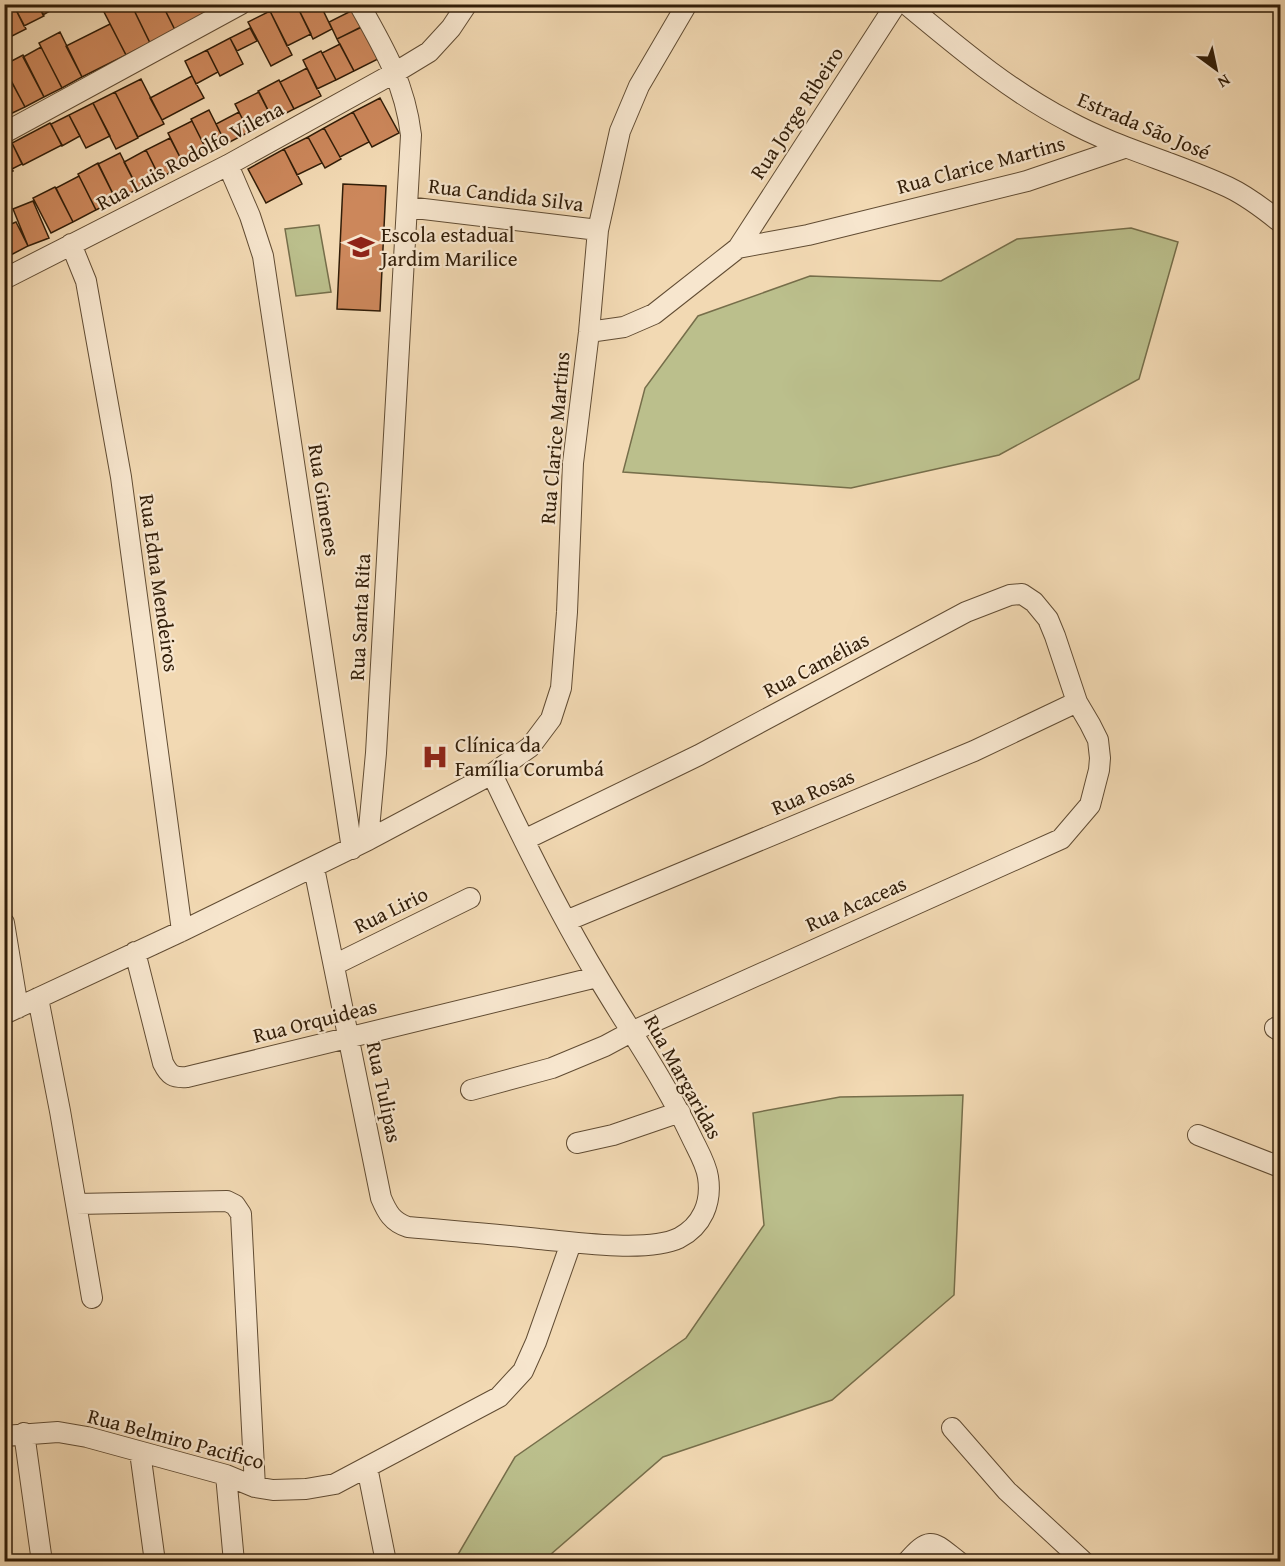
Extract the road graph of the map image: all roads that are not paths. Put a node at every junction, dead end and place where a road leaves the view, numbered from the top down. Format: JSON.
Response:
{"nodes":[{"id":1,"x":241,"y":4,"type":"edge"},
{"id":2,"x":359,"y":4,"type":"edge"},
{"id":3,"x":467,"y":4,"type":"edge"},
{"id":4,"x":687,"y":4,"type":"edge"},
{"id":5,"x":896,"y":4,"type":"edge"},
{"id":6,"x":906,"y":4,"type":"edge"},
{"id":7,"x":396,"y":72,"type":"junction"},
{"id":8,"x":4,"y":133,"type":"edge"},
{"id":9,"x":1124,"y":148,"type":"junction"},
{"id":10,"x":228,"y":165,"type":"junction"},
{"id":11,"x":407,"y":207,"type":"junction"},
{"id":12,"x":1281,"y":222,"type":"edge"},
{"id":13,"x":598,"y":230,"type":"junction"},
{"id":14,"x":71,"y":244,"type":"junction"},
{"id":15,"x":738,"y":248,"type":"junction"},
{"id":16,"x":4,"y":279,"type":"edge"},
{"id":17,"x":589,"y":332,"type":"junction"},
{"id":18,"x":1077,"y":702,"type":"junction"},
{"id":19,"x":492,"y":774,"type":"junction"},
{"id":20,"x":1090,"y":805,"type":"joint"},
{"id":21,"x":524,"y":840,"type":"junction"},
{"id":22,"x":360,"y":844,"type":"junction"},
{"id":23,"x":314,"y":868,"type":"junction"},
{"id":24,"x":470,"y":898,"type":"dead end"},
{"id":25,"x":566,"y":921,"type":"junction"},
{"id":26,"x":4,"y":922,"type":"edge"},
{"id":27,"x":182,"y":931,"type":"junction"},
{"id":28,"x":135,"y":952,"type":"junction"},
{"id":29,"x":334,"y":965,"type":"junction"},
{"id":30,"x":597,"y":977,"type":"junction"},
{"id":31,"x":38,"y":998,"type":"junction"},
{"id":32,"x":11,"y":1011,"type":"edge"},
{"id":33,"x":631,"y":1032,"type":"junction"},
{"id":34,"x":348,"y":1037,"type":"junction"},
{"id":35,"x":471,"y":1090,"type":"dead end"},
{"id":36,"x":680,"y":1112,"type":"junction"},
{"id":37,"x":1198,"y":1135,"type":"dead end"},
{"id":38,"x":577,"y":1143,"type":"dead end"},
{"id":39,"x":1281,"y":1167,"type":"edge"},
{"id":40,"x":76,"y":1204,"type":"junction"},
{"id":41,"x":391,"y":1218,"type":"joint"},
{"id":42,"x":542,"y":1239,"type":"junction"},
{"id":43,"x":571,"y":1243,"type":"junction"},
{"id":44,"x":560,"y":1276,"type":"junction"},
{"id":45,"x":92,"y":1298,"type":"dead end"},
{"id":46,"x":952,"y":1428,"type":"dead end"},
{"id":47,"x":14,"y":1435,"type":"edge"},
{"id":48,"x":140,"y":1452,"type":"junction"},
{"id":49,"x":367,"y":1467,"type":"junction"},
{"id":50,"x":226,"y":1475,"type":"junction"},
{"id":51,"x":255,"y":1487,"type":"junction"},
{"id":52,"x":42,"y":1562,"type":"edge"},
{"id":53,"x":154,"y":1562,"type":"edge"},
{"id":54,"x":234,"y":1562,"type":"edge"},
{"id":55,"x":386,"y":1562,"type":"edge"},
{"id":56,"x":907,"y":1562,"type":"edge"},
{"id":57,"x":959,"y":1562,"type":"edge"},
{"id":58,"x":1084,"y":1562,"type":"edge"}],
"edges":[{"from":1,"to":8,"type":"street"},
{"from":2,"to":7,"type":"street","name":"Rua Santa Rita"},
{"from":3,"to":7,"type":"street","name":"Rua Luis Rodolfo Vilena"},
{"from":4,"to":13,"type":"street"},
{"from":5,"to":15,"type":"street","name":"Rua Jorge Ribeiro"},
{"from":6,"to":9,"type":"street","name":"Estrada São José"},
{"from":7,"to":10,"type":"street","name":"Rua Luis Rodolfo Vilena"},
{"from":7,"to":11,"type":"street","name":"Rua Santa Rita"},
{"from":9,"to":12,"type":"street","name":"Estrada São José"},
{"from":9,"to":15,"type":"street","name":"Rua Clarice Martins"},
{"from":10,"to":14,"type":"street","name":"Rua Luis Rodolfo Vilena"},
{"from":10,"to":22,"type":"street","name":"Rua Gimenes"},
{"from":11,"to":13,"type":"street","name":"Rua Candida Silva"},
{"from":11,"to":22,"type":"street","name":"Rua Santa Rita"},
{"from":13,"to":17,"type":"street"},
{"from":14,"to":16,"type":"street","name":"Rua Luis Rodolfo Vilena"},
{"from":14,"to":27,"type":"street","name":"Rua Edna Mendeiros"},
{"from":15,"to":17,"type":"street","name":"Rua Clarice Martins"},
{"from":17,"to":19,"type":"street","name":"Rua Clarice Martins"},
{"from":18,"to":20,"type":"street","name":"Rua Camélias"},
{"from":18,"to":21,"type":"street","name":"Rua Camélias"},
{"from":18,"to":25,"type":"street","name":"Rua Rosas"},
{"from":19,"to":21,"type":"street","name":"Rua Margaridas"},
{"from":19,"to":22,"type":"street","name":"Rua Clarice Martins"},
{"from":20,"to":33,"type":"street","name":"Rua Acaceas"},
{"from":21,"to":25,"type":"street","name":"Rua Margaridas"},
{"from":22,"to":23,"type":"street"},
{"from":23,"to":27,"type":"street"},
{"from":23,"to":29,"type":"street","name":"Rua Tulipas"},
{"from":24,"to":29,"type":"street","name":"Rua Lirio"},
{"from":25,"to":30,"type":"street","name":"Rua Margaridas"},
{"from":26,"to":32,"type":"street"},
{"from":27,"to":28,"type":"street"},
{"from":28,"to":31,"type":"street"},
{"from":28,"to":34,"type":"street","name":"Rua Orquideas"},
{"from":29,"to":34,"type":"street","name":"Rua Tulipas"},
{"from":30,"to":33,"type":"street","name":"Rua Margaridas"},
{"from":30,"to":34,"type":"street","name":"Rua Orquideas"},
{"from":31,"to":32,"type":"street"},
{"from":31,"to":40,"type":"street"},
{"from":33,"to":35,"type":"street"},
{"from":33,"to":36,"type":"street","name":"Rua Margaridas"},
{"from":34,"to":41,"type":"street","name":"Rua Tulipas"},
{"from":36,"to":38,"type":"street"},
{"from":36,"to":43,"type":"street","name":"Rua Margaridas"},
{"from":37,"to":39,"type":"street"},
{"from":40,"to":45,"type":"street"},
{"from":40,"to":51,"type":"street"},
{"from":41,"to":42,"type":"street","name":"Rua Margaridas"},
{"from":42,"to":43,"type":"street","name":"Rua Margaridas"},
{"from":42,"to":44,"type":"street"},
{"from":43,"to":44,"type":"street","name":"Rua Belmiro Pacifico"},
{"from":44,"to":49,"type":"street","name":"Rua Belmiro Pacifico"},
{"from":46,"to":58,"type":"street"},
{"from":47,"to":48,"type":"street","name":"Rua Belmiro Pacifico"},
{"from":47,"to":52,"type":"street"},
{"from":48,"to":50,"type":"street","name":"Rua Belmiro Pacifico"},
{"from":48,"to":53,"type":"street"},
{"from":49,"to":51,"type":"street","name":"Rua Belmiro Pacifico"},
{"from":49,"to":55,"type":"street"},
{"from":50,"to":51,"type":"street","name":"Rua Belmiro Pacifico"},
{"from":50,"to":54,"type":"street"},
{"from":56,"to":57,"type":"street"}]}
